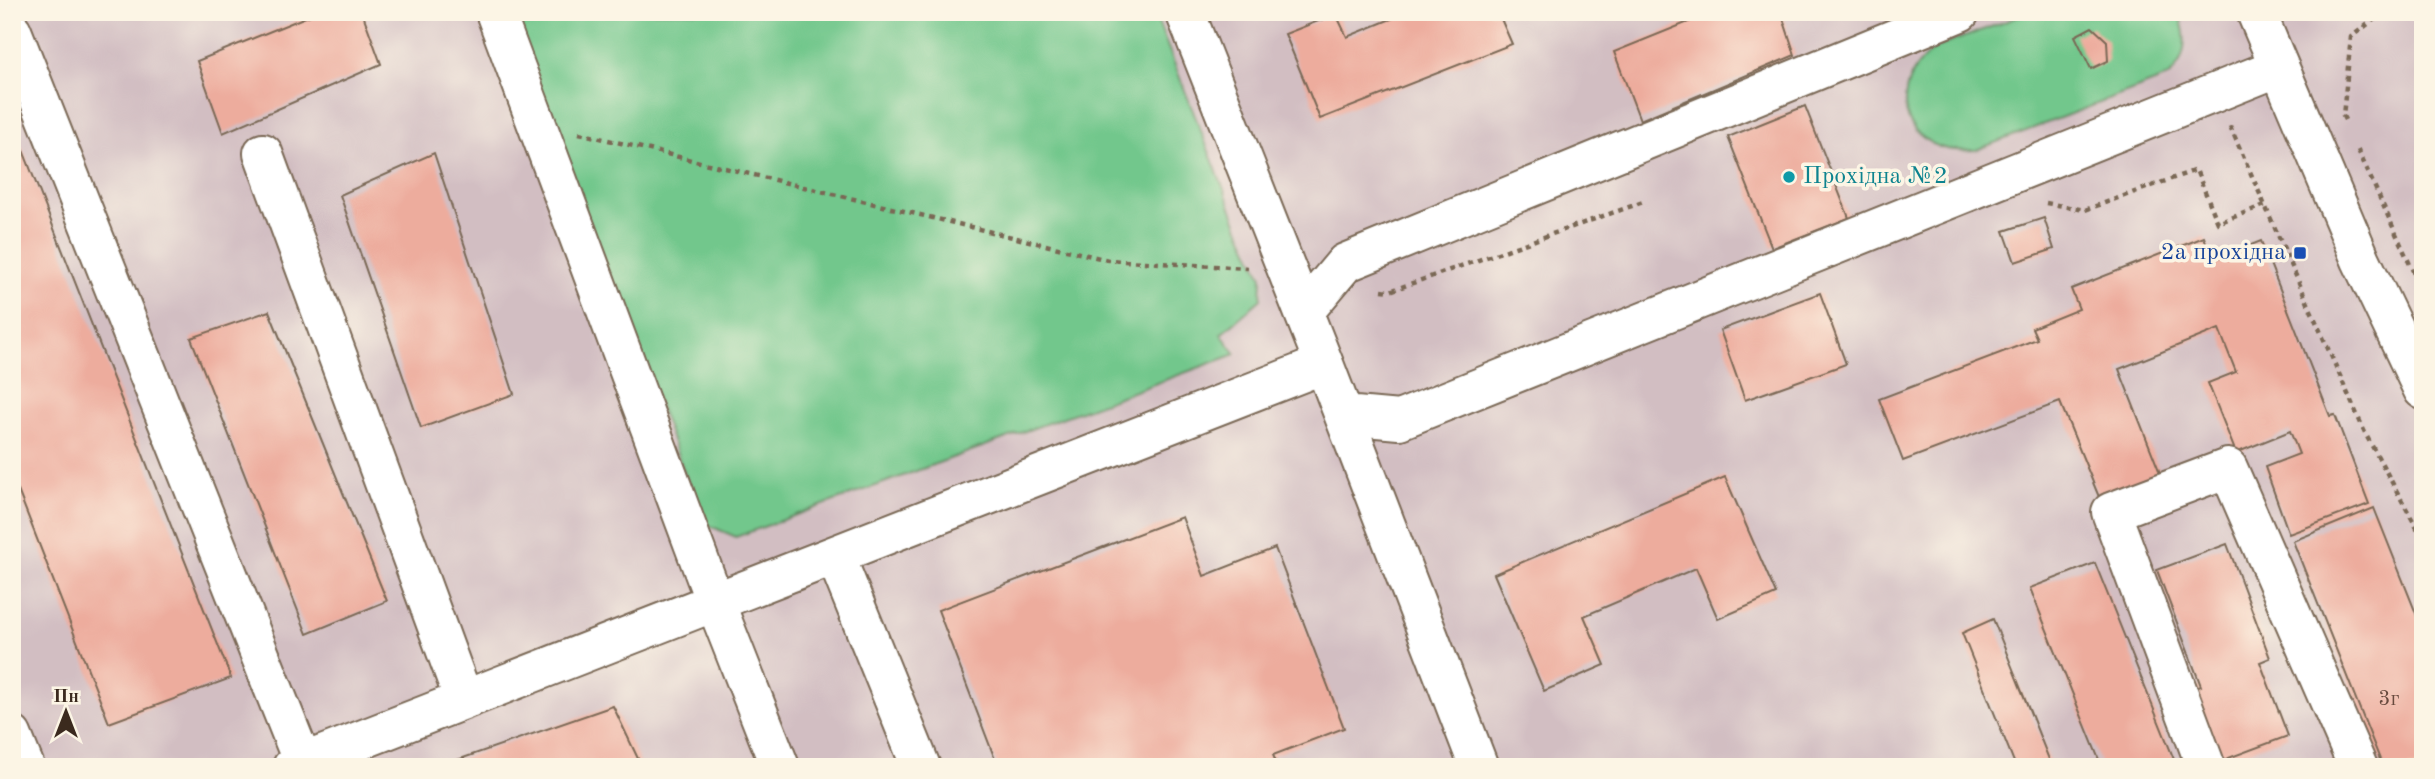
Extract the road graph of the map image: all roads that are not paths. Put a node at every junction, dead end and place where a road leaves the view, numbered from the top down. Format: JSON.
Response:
{"nodes":[{"id":1,"x":495,"y":12,"type":"edge"},
{"id":2,"x":1185,"y":12,"type":"edge"},
{"id":3,"x":1960,"y":12,"type":"edge"},
{"id":4,"x":2256,"y":12,"type":"edge"},
{"id":5,"x":12,"y":31,"type":"edge"},
{"id":6,"x":2279,"y":67,"type":"junction"},
{"id":7,"x":263,"y":153,"type":"dead end"},
{"id":8,"x":1314,"y":300,"type":"junction"},
{"id":9,"x":1324,"y":364,"type":"junction"},
{"id":10,"x":2423,"y":390,"type":"edge"},
{"id":11,"x":1343,"y":415,"type":"junction"},
{"id":12,"x":835,"y":555,"type":"junction"},
{"id":13,"x":715,"y":602,"type":"junction"},
{"id":14,"x":464,"y":700,"type":"junction"},
{"id":15,"x":12,"y":735,"type":"edge"},
{"id":16,"x":297,"y":765,"type":"edge"},
{"id":17,"x":25,"y":767,"type":"edge"},
{"id":18,"x":780,"y":767,"type":"edge"},
{"id":19,"x":921,"y":767,"type":"edge"},
{"id":20,"x":1479,"y":767,"type":"edge"},
{"id":21,"x":2206,"y":767,"type":"edge"},
{"id":22,"x":2358,"y":767,"type":"edge"}],
"edges":[{"from":1,"to":13,"type":"street"},
{"from":2,"to":8,"type":"street"},
{"from":3,"to":8,"type":"street"},
{"from":4,"to":6,"type":"street"},
{"from":5,"to":16,"type":"street"},
{"from":6,"to":10,"type":"street"},
{"from":6,"to":11,"type":"street"},
{"from":7,"to":14,"type":"street"},
{"from":8,"to":9,"type":"street"},
{"from":9,"to":11,"type":"street"},
{"from":9,"to":12,"type":"street"},
{"from":11,"to":20,"type":"street"},
{"from":12,"to":13,"type":"street"},
{"from":12,"to":19,"type":"street"},
{"from":13,"to":14,"type":"street"},
{"from":13,"to":18,"type":"street"},
{"from":14,"to":16,"type":"street"},
{"from":15,"to":17,"type":"street"},
{"from":21,"to":22,"type":"street"}]}
